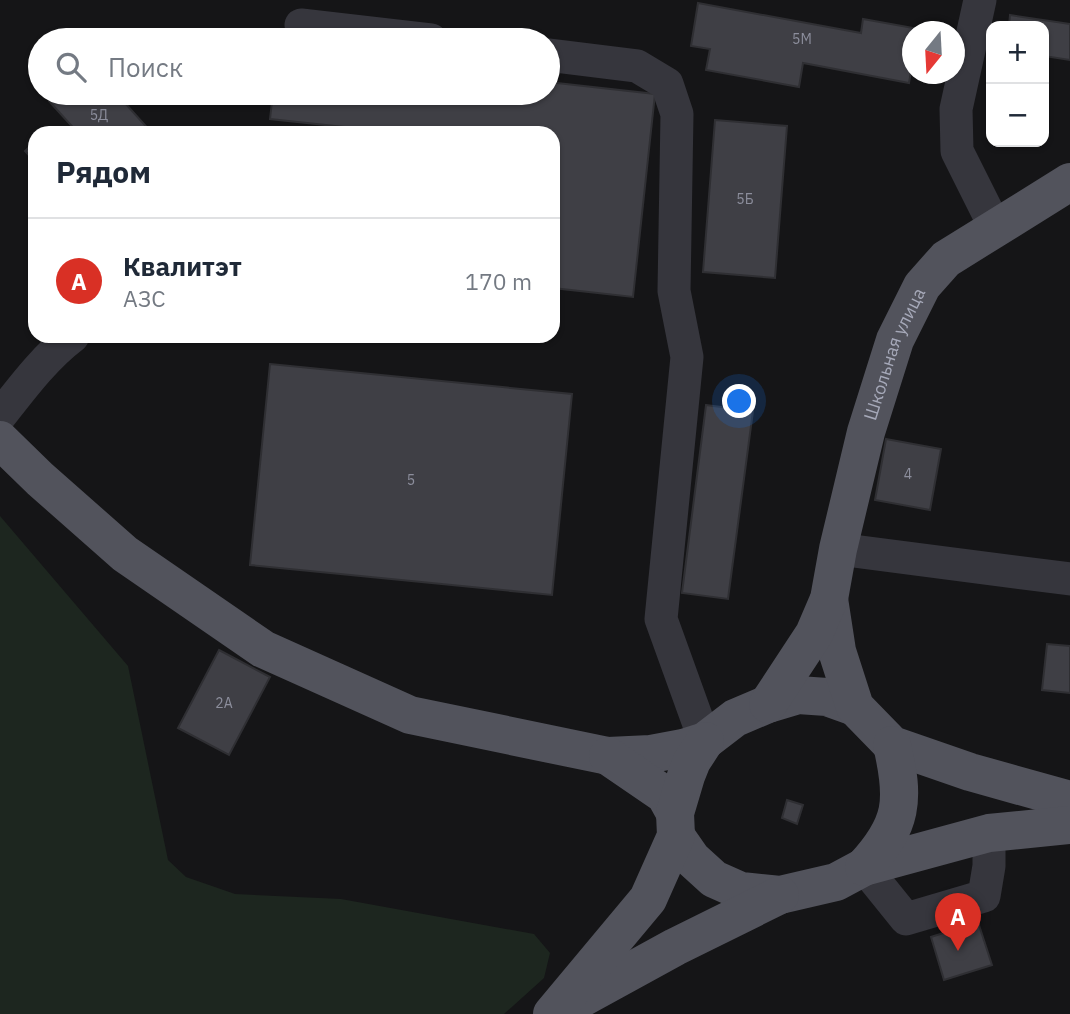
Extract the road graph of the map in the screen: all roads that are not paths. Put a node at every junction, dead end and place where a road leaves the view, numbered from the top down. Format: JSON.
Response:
{"nodes":[{"id":1,"x":980,"y":0,"type":"edge"},
{"id":2,"x":301,"y":25,"type":"dead end"},
{"id":3,"x":327,"y":28,"type":"edge"},
{"id":4,"x":560,"y":56,"type":"edge"},
{"id":5,"x":1070,"y":182,"type":"edge"},
{"id":6,"x":995,"y":227,"type":"junction"},
{"id":7,"x":64,"y":343,"type":"edge"},
{"id":8,"x":0,"y":416,"type":"edge"},
{"id":9,"x":0,"y":440,"type":"edge"},
{"id":10,"x":838,"y":549,"type":"junction"},
{"id":11,"x":1070,"y":579,"type":"edge"},
{"id":12,"x":829,"y":599,"type":"junction"},
{"id":13,"x":768,"y":704,"type":"junction"},
{"id":14,"x":855,"y":706,"type":"junction"},
{"id":15,"x":705,"y":741,"type":"junction"},
{"id":16,"x":892,"y":745,"type":"junction"},
{"id":17,"x":608,"y":757,"type":"junction"},
{"id":18,"x":1070,"y":800,"type":"edge"},
{"id":19,"x":675,"y":825,"type":"junction"},
{"id":20,"x":1070,"y":825,"type":"edge"},
{"id":21,"x":989,"y":833,"type":"junction"},
{"id":22,"x":864,"y":867,"type":"junction"},
{"id":23,"x":780,"y":895,"type":"junction"},
{"id":24,"x":552,"y":1014,"type":"edge"}],
"edges":[{"from":1,"to":6,"type":"lane"},
{"from":2,"to":3,"type":"lane"},
{"from":4,"to":15,"type":"lane"},
{"from":5,"to":6,"type":"main road","name":"Школьная улица"},
{"from":6,"to":10,"type":"main road","name":"Школьная улица"},
{"from":7,"to":8,"type":"lane"},
{"from":9,"to":17,"type":"main road"},
{"from":10,"to":11,"type":"lane"},
{"from":10,"to":12,"type":"main road","name":"Школьная улица"},
{"from":12,"to":13,"type":"main road"},
{"from":12,"to":14,"type":"main road"},
{"from":13,"to":14,"type":"main road"},
{"from":13,"to":15,"type":"main road"},
{"from":14,"to":16,"type":"main road"},
{"from":15,"to":17,"type":"main road"},
{"from":15,"to":19,"type":"main road"},
{"from":16,"to":18,"type":"main road"},
{"from":16,"to":22,"type":"main road"},
{"from":17,"to":19,"type":"main road"},
{"from":19,"to":23,"type":"main road"},
{"from":19,"to":24,"type":"main road"},
{"from":20,"to":21,"type":"main road"},
{"from":21,"to":22,"type":"main road"},
{"from":21,"to":22,"type":"lane"},
{"from":22,"to":23,"type":"main road"},
{"from":23,"to":24,"type":"main road"}]}
